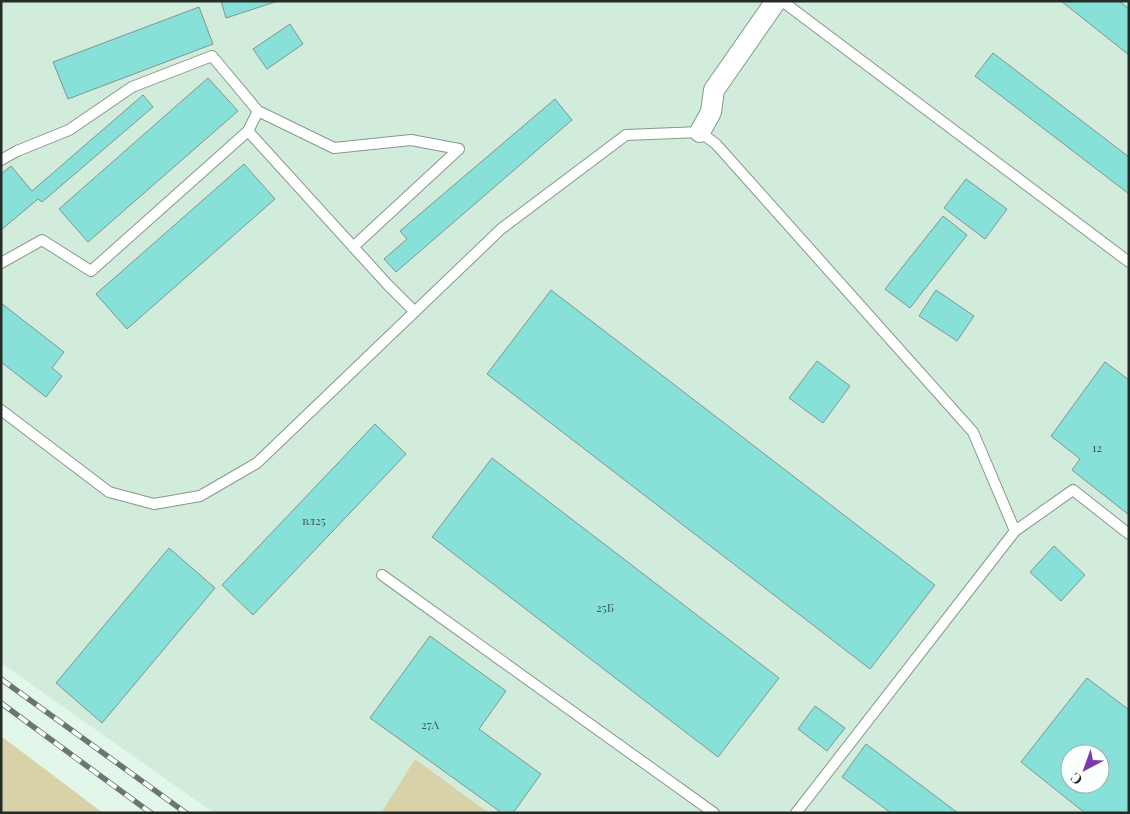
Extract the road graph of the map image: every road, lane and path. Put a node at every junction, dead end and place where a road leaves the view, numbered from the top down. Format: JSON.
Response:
{"nodes":[{"id":1,"x":776,"y":1,"type":"edge"},
{"id":2,"x":782,"y":1,"type":"edge"},
{"id":3,"x":258,"y":111,"type":"junction"},
{"id":4,"x":248,"y":131,"type":"junction"},
{"id":5,"x":700,"y":132,"type":"junction"},
{"id":6,"x":1,"y":160,"type":"edge"},
{"id":7,"x":353,"y":247,"type":"junction"},
{"id":8,"x":1129,"y":262,"type":"edge"},
{"id":9,"x":1,"y":263,"type":"edge"},
{"id":10,"x":415,"y":312,"type":"junction"},
{"id":11,"x":1,"y":410,"type":"edge"},
{"id":12,"x":1015,"y":531,"type":"junction"},
{"id":13,"x":1129,"y":534,"type":"edge"},
{"id":14,"x":382,"y":575,"type":"dead end"},
{"id":15,"x":714,"y":813,"type":"edge"},
{"id":16,"x":796,"y":813,"type":"edge"}],
"edges":[{"from":1,"to":5,"type":"street"},
{"from":2,"to":8,"type":"lane"},
{"from":3,"to":4,"type":"lane"},
{"from":3,"to":6,"type":"lane"},
{"from":3,"to":7,"type":"lane"},
{"from":4,"to":7,"type":"lane"},
{"from":4,"to":9,"type":"lane"},
{"from":5,"to":10,"type":"lane"},
{"from":5,"to":12,"type":"lane"},
{"from":7,"to":10,"type":"lane"},
{"from":10,"to":11,"type":"lane"},
{"from":12,"to":13,"type":"lane"},
{"from":12,"to":16,"type":"lane"},
{"from":14,"to":15,"type":"lane"}]}
